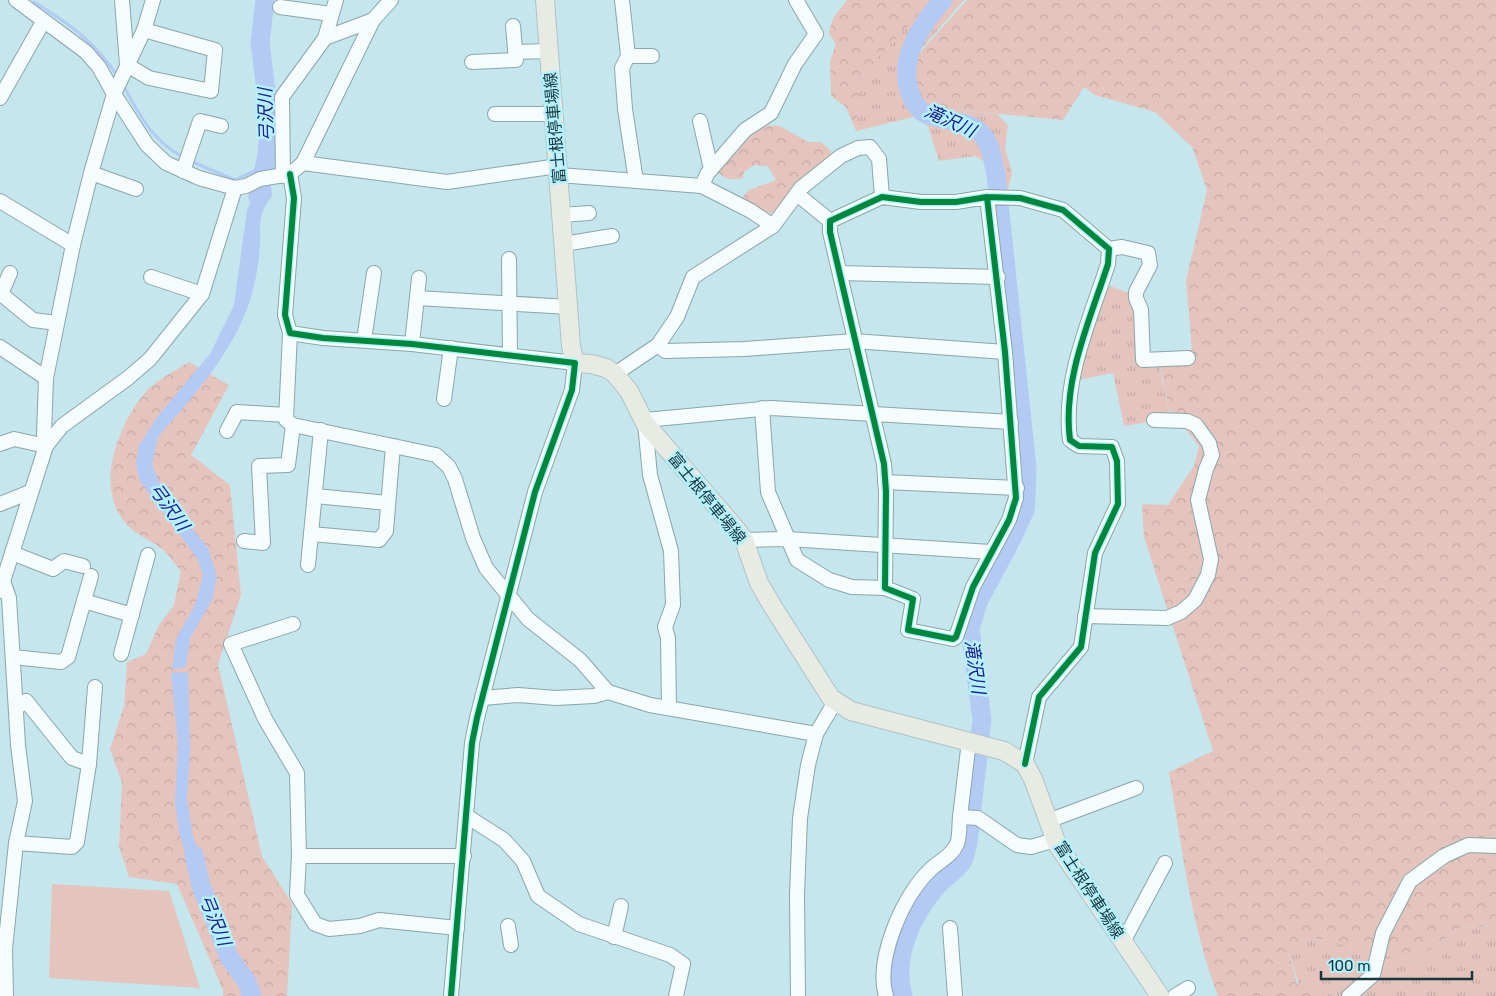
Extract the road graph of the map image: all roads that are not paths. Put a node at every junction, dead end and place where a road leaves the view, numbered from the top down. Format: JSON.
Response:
{"nodes":[{"id":1,"x":122,"y":0,"type":"edge"},
{"id":2,"x":153,"y":0,"type":"edge"},
{"id":3,"x":336,"y":0,"type":"edge"},
{"id":4,"x":545,"y":0,"type":"edge"},
{"id":5,"x":622,"y":0,"type":"edge"},
{"id":6,"x":796,"y":0,"type":"edge"},
{"id":7,"x":387,"y":1,"type":"edge"},
{"id":8,"x":23,"y":2,"type":"edge"},
{"id":9,"x":280,"y":7,"type":"dead end"},
{"id":10,"x":331,"y":14,"type":"junction"},
{"id":11,"x":373,"y":20,"type":"junction"},
{"id":12,"x":43,"y":22,"type":"junction"},
{"id":13,"x":512,"y":26,"type":"dead end"},
{"id":14,"x":144,"y":30,"type":"junction"},
{"id":15,"x":326,"y":38,"type":"junction"},
{"id":16,"x":549,"y":51,"type":"junction"},
{"id":17,"x":515,"y":52,"type":"junction"},
{"id":18,"x":628,"y":56,"type":"junction"},
{"id":19,"x":652,"y":56,"type":"dead end"},
{"id":20,"x":472,"y":62,"type":"dead end"},
{"id":21,"x":126,"y":65,"type":"junction"},
{"id":22,"x":114,"y":94,"type":"junction"},
{"id":23,"x":0,"y":98,"type":"edge"},
{"id":24,"x":495,"y":114,"type":"dead end"},
{"id":25,"x":554,"y":114,"type":"junction"},
{"id":26,"x":700,"y":120,"type":"dead end"},
{"id":27,"x":221,"y":126,"type":"dead end"},
{"id":28,"x":303,"y":163,"type":"junction"},
{"id":29,"x":711,"y":168,"type":"junction"},
{"id":30,"x":183,"y":171,"type":"junction"},
{"id":31,"x":558,"y":171,"type":"junction"},
{"id":32,"x":91,"y":173,"type":"junction"},
{"id":33,"x":283,"y":176,"type":"junction"},
{"id":34,"x":636,"y":181,"type":"junction"},
{"id":35,"x":702,"y":186,"type":"junction"},
{"id":36,"x":136,"y":188,"type":"dead end"},
{"id":37,"x":235,"y":188,"type":"junction"},
{"id":38,"x":797,"y":194,"type":"junction"},
{"id":39,"x":882,"y":197,"type":"junction"},
{"id":40,"x":991,"y":197,"type":"junction"},
{"id":41,"x":0,"y":201,"type":"edge"},
{"id":42,"x":589,"y":213,"type":"dead end"},
{"id":43,"x":562,"y":214,"type":"junction"},
{"id":44,"x":830,"y":221,"type":"junction"},
{"id":45,"x":773,"y":226,"type":"junction"},
{"id":46,"x":612,"y":236,"type":"dead end"},
{"id":47,"x":564,"y":244,"type":"junction"},
{"id":48,"x":73,"y":245,"type":"junction"},
{"id":49,"x":1109,"y":249,"type":"junction"},
{"id":50,"x":509,"y":259,"type":"dead end"},
{"id":51,"x":10,"y":273,"type":"dead end"},
{"id":52,"x":374,"y":273,"type":"dead end"},
{"id":53,"x":840,"y":273,"type":"junction"},
{"id":54,"x":998,"y":277,"type":"junction"},
{"id":55,"x":151,"y":278,"type":"dead end"},
{"id":56,"x":419,"y":278,"type":"dead end"},
{"id":57,"x":202,"y":294,"type":"junction"},
{"id":58,"x":417,"y":298,"type":"junction"},
{"id":59,"x":510,"y":302,"type":"junction"},
{"id":60,"x":569,"y":307,"type":"junction"},
{"id":61,"x":57,"y":323,"type":"junction"},
{"id":62,"x":290,"y":333,"type":"junction"},
{"id":63,"x":364,"y":340,"type":"junction"},
{"id":64,"x":854,"y":341,"type":"junction"},
{"id":65,"x":412,"y":344,"type":"junction"},
{"id":66,"x":658,"y":345,"type":"junction"},
{"id":67,"x":0,"y":347,"type":"edge"},
{"id":68,"x":451,"y":348,"type":"junction"},
{"id":69,"x":1006,"y":352,"type":"junction"},
{"id":70,"x":510,"y":355,"type":"junction"},
{"id":71,"x":1188,"y":358,"type":"dead end"},
{"id":72,"x":575,"y":363,"type":"junction"},
{"id":73,"x":616,"y":374,"type":"junction"},
{"id":74,"x":46,"y":378,"type":"junction"},
{"id":75,"x":444,"y":399,"type":"dead end"},
{"id":76,"x":762,"y":408,"type":"junction"},
{"id":77,"x":873,"y":415,"type":"junction"},
{"id":78,"x":289,"y":420,"type":"junction"},
{"id":79,"x":1154,"y":420,"type":"dead end"},
{"id":80,"x":645,"y":422,"type":"junction"},
{"id":81,"x":1011,"y":422,"type":"junction"},
{"id":82,"x":321,"y":430,"type":"junction"},
{"id":83,"x":227,"y":432,"type":"dead end"},
{"id":84,"x":0,"y":444,"type":"edge"},
{"id":85,"x":46,"y":446,"type":"junction"},
{"id":86,"x":393,"y":446,"type":"junction"},
{"id":87,"x":885,"y":482,"type":"junction"},
{"id":88,"x":1017,"y":488,"type":"junction"},
{"id":89,"x":30,"y":492,"type":"junction"},
{"id":90,"x":315,"y":496,"type":"junction"},
{"id":91,"x":388,"y":503,"type":"junction"},
{"id":92,"x":0,"y":504,"type":"edge"},
{"id":93,"x":311,"y":534,"type":"junction"},
{"id":94,"x":787,"y":538,"type":"junction"},
{"id":95,"x":744,"y":540,"type":"junction"},
{"id":96,"x":244,"y":541,"type":"dead end"},
{"id":97,"x":884,"y":547,"type":"junction"},
{"id":98,"x":9,"y":550,"type":"edge"},
{"id":99,"x":991,"y":552,"type":"junction"},
{"id":100,"x":148,"y":555,"type":"dead end"},
{"id":101,"x":308,"y":565,"type":"dead end"},
{"id":102,"x":2,"y":588,"type":"edge"},
{"id":103,"x":885,"y":588,"type":"junction"},
{"id":104,"x":507,"y":595,"type":"junction"},
{"id":105,"x":84,"y":601,"type":"junction"},
{"id":106,"x":132,"y":614,"type":"junction"},
{"id":107,"x":1085,"y":616,"type":"junction"},
{"id":108,"x":293,"y":624,"type":"dead end"},
{"id":109,"x":121,"y":654,"type":"dead end"},
{"id":110,"x":13,"y":658,"type":"junction"},
{"id":111,"x":95,"y":686,"type":"dead end"},
{"id":112,"x":608,"y":692,"type":"junction"},
{"id":113,"x":482,"y":698,"type":"junction"},
{"id":114,"x":836,"y":702,"type":"junction"},
{"id":115,"x":16,"y":708,"type":"junction"},
{"id":116,"x":669,"y":708,"type":"junction"},
{"id":117,"x":816,"y":734,"type":"junction"},
{"id":118,"x":969,"y":741,"type":"junction"},
{"id":119,"x":88,"y":764,"type":"junction"},
{"id":120,"x":1025,"y":764,"type":"junction"},
{"id":121,"x":1136,"y":788,"type":"dead end"},
{"id":122,"x":960,"y":816,"type":"junction"},
{"id":123,"x":468,"y":817,"type":"junction"},
{"id":124,"x":1048,"y":821,"type":"junction"},
{"id":125,"x":1055,"y":840,"type":"junction"},
{"id":126,"x":16,"y":843,"type":"junction"},
{"id":127,"x":1496,"y":846,"type":"edge"},
{"id":128,"x":299,"y":856,"type":"junction"},
{"id":129,"x":464,"y":856,"type":"junction"},
{"id":130,"x":1165,"y":863,"type":"dead end"},
{"id":131,"x":621,"y":906,"type":"dead end"},
{"id":132,"x":508,"y":926,"type":"dead end"},
{"id":133,"x":457,"y":928,"type":"junction"},
{"id":134,"x":950,"y":928,"type":"dead end"},
{"id":135,"x":614,"y":936,"type":"junction"},
{"id":136,"x":1123,"y":942,"type":"junction"},
{"id":137,"x":511,"y":945,"type":"dead end"},
{"id":138,"x":2,"y":948,"type":"edge"},
{"id":139,"x":1188,"y":988,"type":"dead end"},
{"id":140,"x":6,"y":996,"type":"edge"},
{"id":141,"x":451,"y":996,"type":"edge"},
{"id":142,"x":676,"y":996,"type":"edge"},
{"id":143,"x":798,"y":996,"type":"edge"},
{"id":144,"x":886,"y":996,"type":"edge"},
{"id":145,"x":955,"y":996,"type":"edge"},
{"id":146,"x":1160,"y":996,"type":"edge"},
{"id":147,"x":1175,"y":996,"type":"edge"},
{"id":148,"x":1349,"y":996,"type":"edge"}],
"edges":[{"from":1,"to":21,"type":"street"},
{"from":2,"to":14,"type":"street"},
{"from":3,"to":10,"type":"street"},
{"from":4,"to":16,"type":"main road","name":"富士根停車場線"},
{"from":5,"to":18,"type":"street"},
{"from":6,"to":29,"type":"street"},
{"from":7,"to":11,"type":"street"},
{"from":8,"to":12,"type":"street"},
{"from":9,"to":10,"type":"street"},
{"from":10,"to":15,"type":"street"},
{"from":11,"to":15,"type":"street"},
{"from":11,"to":28,"type":"street"},
{"from":12,"to":22,"type":"street"},
{"from":12,"to":23,"type":"street"},
{"from":13,"to":17,"type":"street"},
{"from":14,"to":21,"type":"street"},
{"from":14,"to":21,"type":"street"},
{"from":15,"to":33,"type":"street"},
{"from":16,"to":17,"type":"street"},
{"from":16,"to":25,"type":"main road","name":"富士根停車場線"},
{"from":17,"to":20,"type":"street"},
{"from":18,"to":19,"type":"street"},
{"from":18,"to":34,"type":"street"},
{"from":21,"to":22,"type":"street"},
{"from":22,"to":30,"type":"street"},
{"from":22,"to":32,"type":"street"},
{"from":24,"to":25,"type":"street"},
{"from":25,"to":31,"type":"main road","name":"富士根停車場線"},
{"from":26,"to":29,"type":"street"},
{"from":27,"to":30,"type":"street"},
{"from":28,"to":31,"type":"street"},
{"from":28,"to":33,"type":"street"},
{"from":29,"to":35,"type":"street"},
{"from":30,"to":37,"type":"street"},
{"from":31,"to":34,"type":"street"},
{"from":31,"to":43,"type":"main road","name":"富士根停車場線"},
{"from":32,"to":36,"type":"street"},
{"from":32,"to":48,"type":"street"},
{"from":33,"to":37,"type":"street"},
{"from":33,"to":62,"type":"street"},
{"from":34,"to":35,"type":"street"},
{"from":35,"to":45,"type":"street"},
{"from":37,"to":57,"type":"street"},
{"from":38,"to":39,"type":"street"},
{"from":38,"to":44,"type":"street"},
{"from":38,"to":45,"type":"street"},
{"from":39,"to":40,"type":"street"},
{"from":39,"to":44,"type":"street"},
{"from":40,"to":49,"type":"street"},
{"from":40,"to":54,"type":"street"},
{"from":41,"to":48,"type":"street"},
{"from":42,"to":43,"type":"street"},
{"from":43,"to":47,"type":"main road","name":"富士根停車場線"},
{"from":44,"to":53,"type":"street"},
{"from":45,"to":66,"type":"street"},
{"from":46,"to":47,"type":"street"},
{"from":47,"to":60,"type":"main road","name":"富士根停車場線"},
{"from":48,"to":61,"type":"street"},
{"from":49,"to":71,"type":"street"},
{"from":49,"to":107,"type":"street"},
{"from":50,"to":59,"type":"street"},
{"from":51,"to":61,"type":"street"},
{"from":52,"to":63,"type":"street"},
{"from":53,"to":54,"type":"street"},
{"from":53,"to":64,"type":"street"},
{"from":54,"to":69,"type":"street"},
{"from":55,"to":57,"type":"street"},
{"from":56,"to":58,"type":"street"},
{"from":57,"to":85,"type":"street"},
{"from":58,"to":59,"type":"street"},
{"from":58,"to":65,"type":"street"},
{"from":59,"to":60,"type":"street"},
{"from":59,"to":70,"type":"street"},
{"from":60,"to":72,"type":"main road","name":"富士根停車場線"},
{"from":61,"to":74,"type":"street"},
{"from":62,"to":63,"type":"street"},
{"from":62,"to":78,"type":"street"},
{"from":63,"to":65,"type":"street"},
{"from":64,"to":66,"type":"street"},
{"from":64,"to":69,"type":"street"},
{"from":64,"to":77,"type":"street"},
{"from":65,"to":68,"type":"street"},
{"from":66,"to":73,"type":"street"},
{"from":67,"to":74,"type":"street"},
{"from":68,"to":70,"type":"street"},
{"from":68,"to":75,"type":"street"},
{"from":69,"to":81,"type":"street"},
{"from":70,"to":72,"type":"street"},
{"from":72,"to":73,"type":"main road"},
{"from":72,"to":104,"type":"street"},
{"from":73,"to":80,"type":"main road","name":"富士根停車場線"},
{"from":74,"to":85,"type":"street"},
{"from":76,"to":77,"type":"street"},
{"from":76,"to":80,"type":"street"},
{"from":76,"to":94,"type":"street"},
{"from":77,"to":81,"type":"street"},
{"from":77,"to":87,"type":"street"},
{"from":78,"to":82,"type":"street"},
{"from":78,"to":83,"type":"street"},
{"from":78,"to":96,"type":"street"},
{"from":79,"to":107,"type":"street"},
{"from":80,"to":95,"type":"main road","name":"富士根停車場線"},
{"from":80,"to":116,"type":"street"},
{"from":81,"to":88,"type":"street"},
{"from":82,"to":86,"type":"street"},
{"from":82,"to":90,"type":"street"},
{"from":84,"to":85,"type":"street"},
{"from":85,"to":89,"type":"street"},
{"from":86,"to":91,"type":"street"},
{"from":86,"to":104,"type":"street"},
{"from":87,"to":88,"type":"street"},
{"from":87,"to":97,"type":"street"},
{"from":88,"to":99,"type":"street"},
{"from":89,"to":92,"type":"street"},
{"from":89,"to":98,"type":"street"},
{"from":90,"to":91,"type":"street"},
{"from":90,"to":93,"type":"street"},
{"from":91,"to":93,"type":"street"},
{"from":93,"to":101,"type":"street"},
{"from":94,"to":95,"type":"street"},
{"from":94,"to":97,"type":"street"},
{"from":94,"to":103,"type":"street"},
{"from":95,"to":114,"type":"main road","name":"富士根停車場線"},
{"from":97,"to":99,"type":"street"},
{"from":97,"to":103,"type":"street"},
{"from":98,"to":102,"type":"street"},
{"from":98,"to":105,"type":"street"},
{"from":99,"to":103,"type":"street"},
{"from":100,"to":106,"type":"street"},
{"from":102,"to":110,"type":"street"},
{"from":104,"to":112,"type":"street"},
{"from":104,"to":113,"type":"street"},
{"from":105,"to":106,"type":"street"},
{"from":105,"to":110,"type":"street"},
{"from":106,"to":109,"type":"street"},
{"from":107,"to":120,"type":"street"},
{"from":108,"to":128,"type":"street"},
{"from":110,"to":115,"type":"street"},
{"from":111,"to":119,"type":"street"},
{"from":112,"to":113,"type":"street"},
{"from":112,"to":116,"type":"street"},
{"from":113,"to":123,"type":"street"},
{"from":114,"to":117,"type":"street"},
{"from":114,"to":118,"type":"main road"},
{"from":115,"to":119,"type":"street"},
{"from":115,"to":126,"type":"street"},
{"from":116,"to":117,"type":"street"},
{"from":117,"to":143,"type":"street"},
{"from":118,"to":120,"type":"main road"},
{"from":118,"to":122,"type":"street"},
{"from":119,"to":126,"type":"street"},
{"from":120,"to":124,"type":"main road","name":"富士根停車場線"},
{"from":121,"to":124,"type":"street"},
{"from":122,"to":125,"type":"street"},
{"from":122,"to":144,"type":"street"},
{"from":123,"to":129,"type":"street"},
{"from":123,"to":135,"type":"street"},
{"from":124,"to":125,"type":"main road","name":"富士根停車場線"},
{"from":125,"to":136,"type":"main road","name":"富士根停車場線"},
{"from":126,"to":138,"type":"street"},
{"from":127,"to":148,"type":"street"},
{"from":128,"to":129,"type":"street"},
{"from":128,"to":133,"type":"street"},
{"from":129,"to":133,"type":"street"},
{"from":130,"to":136,"type":"street"},
{"from":131,"to":135,"type":"street"},
{"from":132,"to":137,"type":"street"},
{"from":133,"to":141,"type":"street"},
{"from":134,"to":145,"type":"street"},
{"from":135,"to":142,"type":"street"},
{"from":136,"to":146,"type":"main road","name":"富士根停車場線"},
{"from":138,"to":140,"type":"street"},
{"from":139,"to":147,"type":"street"}]}
